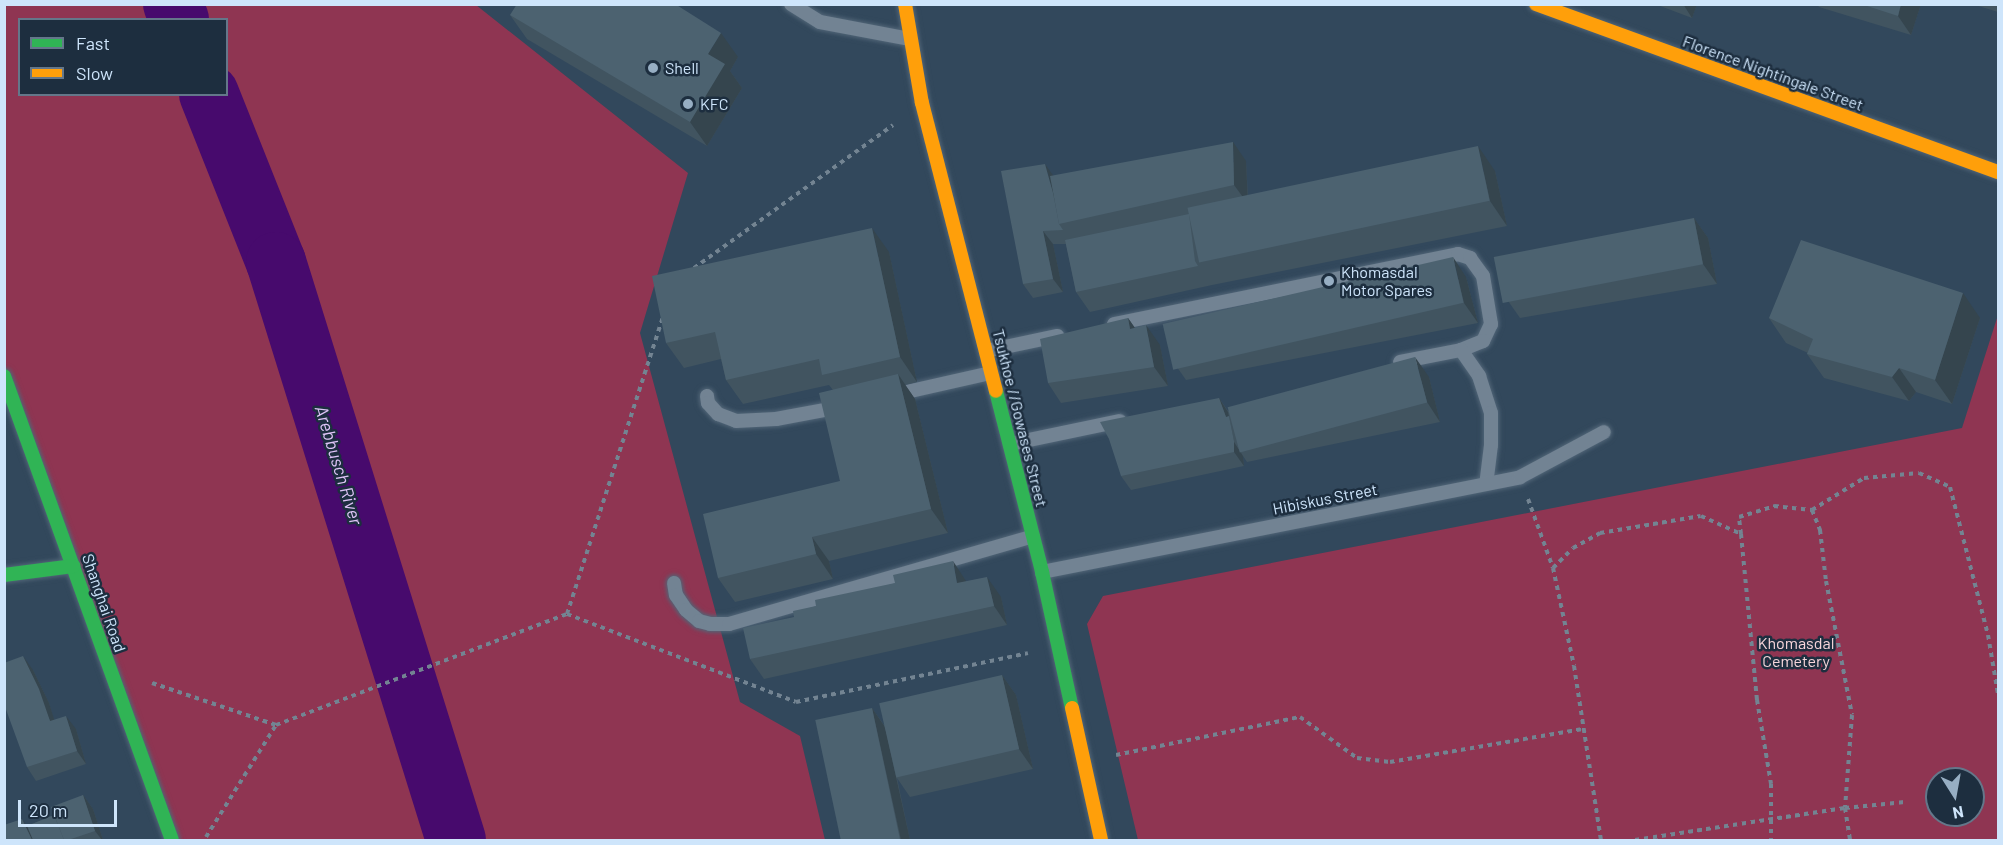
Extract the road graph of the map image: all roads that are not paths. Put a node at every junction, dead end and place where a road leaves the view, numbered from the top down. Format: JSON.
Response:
{"nodes":[{"id":1,"x":791,"y":4,"type":"edge"},
{"id":2,"x":905,"y":4,"type":"edge"},
{"id":3,"x":1536,"y":4,"type":"edge"},
{"id":4,"x":910,"y":39,"type":"junction"},
{"id":5,"x":1998,"y":172,"type":"edge"},
{"id":6,"x":1101,"y":327,"type":"edge"},
{"id":7,"x":1066,"y":334,"type":"edge"},
{"id":8,"x":1461,"y":350,"type":"junction"},
{"id":9,"x":986,"y":351,"type":"junction"},
{"id":10,"x":1392,"y":364,"type":"edge"},
{"id":11,"x":991,"y":373,"type":"junction"},
{"id":12,"x":4,"y":376,"type":"edge"},
{"id":13,"x":707,"y":396,"type":"dead end"},
{"id":14,"x":878,"y":398,"type":"edge"},
{"id":15,"x":855,"y":403,"type":"edge"},
{"id":16,"x":1137,"y":418,"type":"edge"},
{"id":17,"x":1604,"y":432,"type":"dead end"},
{"id":18,"x":1009,"y":444,"type":"junction"},
{"id":19,"x":1486,"y":484,"type":"junction"},
{"id":20,"x":1033,"y":536,"type":"junction"},
{"id":21,"x":73,"y":566,"type":"junction"},
{"id":22,"x":1042,"y":572,"type":"junction"},
{"id":23,"x":4,"y":575,"type":"edge"},
{"id":24,"x":674,"y":583,"type":"dead end"},
{"id":25,"x":172,"y":840,"type":"edge"},
{"id":26,"x":1101,"y":840,"type":"edge"}],
"edges":[{"from":1,"to":4,"type":"lane"},
{"from":2,"to":4,"type":"street","name":"Tsukhoe //Gowases Street"},
{"from":3,"to":5,"type":"street","name":"Florence Nightingale Street"},
{"from":4,"to":9,"type":"street","name":"Tsukhoe //Gowases Street"},
{"from":6,"to":8,"type":"lane"},
{"from":7,"to":9,"type":"lane"},
{"from":8,"to":10,"type":"lane"},
{"from":8,"to":19,"type":"lane"},
{"from":9,"to":11,"type":"street","name":"Tsukhoe //Gowases Street"},
{"from":11,"to":14,"type":"lane"},
{"from":11,"to":18,"type":"street","name":"Tsukhoe //Gowases Street"},
{"from":12,"to":21,"type":"street","name":"Shanghai Road"},
{"from":13,"to":15,"type":"lane"},
{"from":16,"to":18,"type":"lane"},
{"from":17,"to":19,"type":"lane","name":"Hibiskus Street"},
{"from":18,"to":20,"type":"street","name":"Tsukhoe //Gowases Street"},
{"from":19,"to":22,"type":"lane","name":"Hibiskus Street"},
{"from":20,"to":22,"type":"street","name":"Tsukhoe //Gowases Street"},
{"from":20,"to":24,"type":"lane"},
{"from":21,"to":23,"type":"street"},
{"from":21,"to":25,"type":"street","name":"Shanghai Road"},
{"from":22,"to":26,"type":"street","name":"Tsukhoe //Gowases Street"}]}
